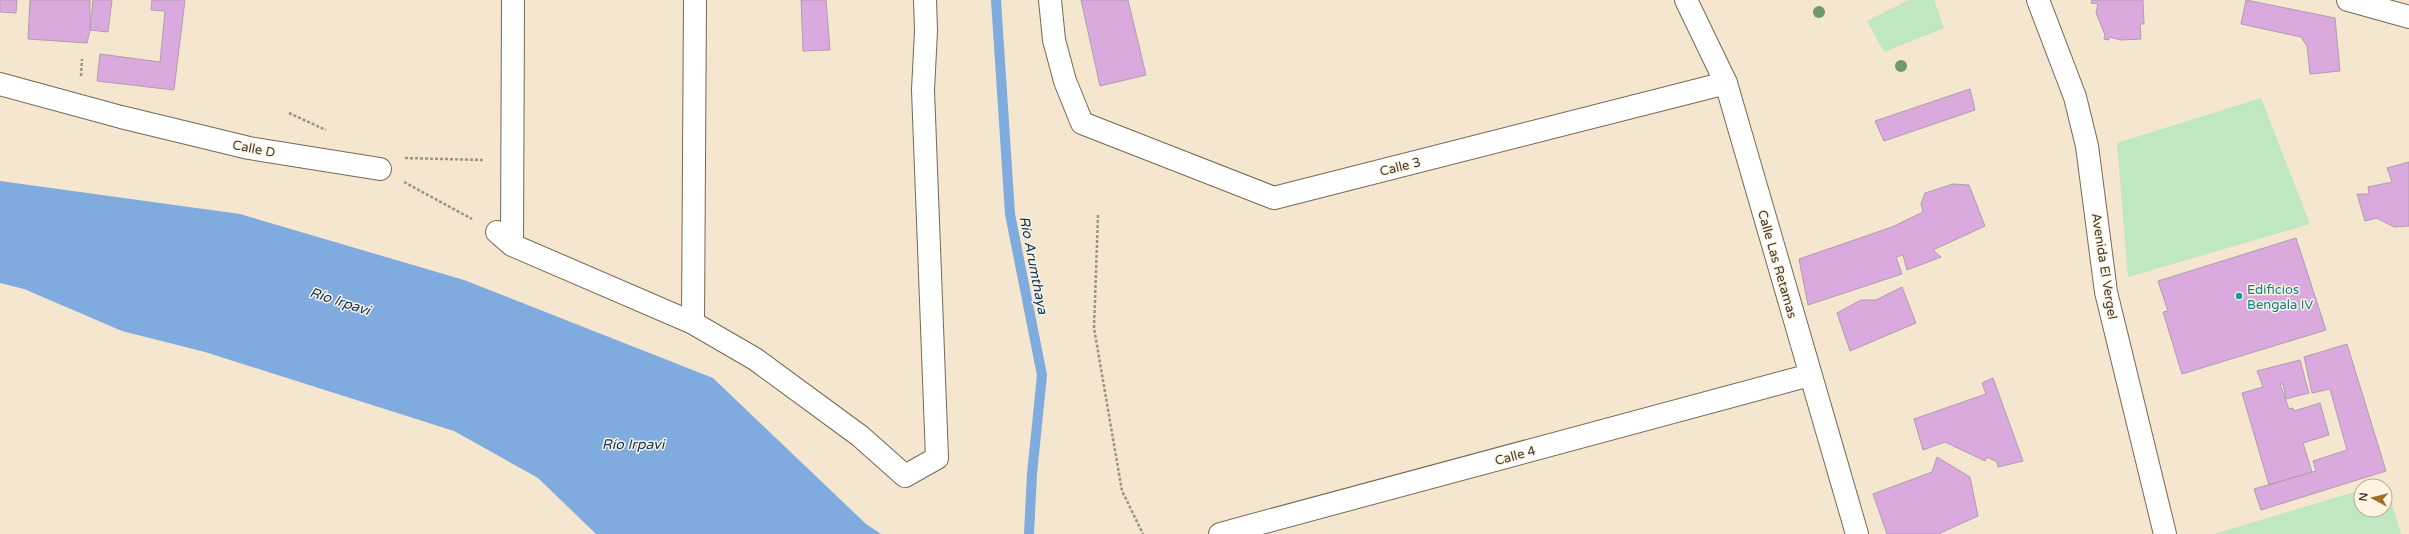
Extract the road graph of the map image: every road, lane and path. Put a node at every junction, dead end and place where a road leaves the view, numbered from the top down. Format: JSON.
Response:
{"nodes":[{"id":1,"x":695,"y":0,"type":"edge"},
{"id":2,"x":925,"y":0,"type":"edge"},
{"id":3,"x":1050,"y":0,"type":"edge"},
{"id":4,"x":1686,"y":0,"type":"edge"},
{"id":5,"x":2038,"y":0,"type":"edge"},
{"id":6,"x":2348,"y":0,"type":"edge"},
{"id":7,"x":513,"y":2,"type":"dead end"},
{"id":8,"x":2409,"y":17,"type":"edge"},
{"id":9,"x":82,"y":59,"type":"dead end"},
{"id":10,"x":84,"y":79,"type":"dead end"},
{"id":11,"x":1726,"y":83,"type":"junction"},
{"id":12,"x":0,"y":84,"type":"edge"},
{"id":13,"x":289,"y":113,"type":"dead end"},
{"id":14,"x":329,"y":131,"type":"dead end"},
{"id":15,"x":402,"y":158,"type":"dead end"},
{"id":16,"x":490,"y":161,"type":"dead end"},
{"id":17,"x":380,"y":170,"type":"joint"},
{"id":18,"x":1098,"y":215,"type":"dead end"},
{"id":19,"x":505,"y":238,"type":"junction"},
{"id":20,"x":693,"y":323,"type":"junction"},
{"id":21,"x":1810,"y":375,"type":"junction"},
{"id":22,"x":1143,"y":534,"type":"edge"},
{"id":23,"x":1220,"y":534,"type":"edge"},
{"id":24,"x":1857,"y":534,"type":"edge"},
{"id":25,"x":2165,"y":534,"type":"edge"}],
"edges":[{"from":1,"to":20,"type":"street"},
{"from":2,"to":20,"type":"street"},
{"from":3,"to":11,"type":"street","name":"Calle 3"},
{"from":4,"to":11,"type":"street","name":"Calle Las Retamas"},
{"from":5,"to":25,"type":"street","name":"Avenida El Vergel"},
{"from":6,"to":8,"type":"street"},
{"from":7,"to":19,"type":"street"},
{"from":9,"to":10,"type":"path"},
{"from":11,"to":21,"type":"street","name":"Calle Las Retamas"},
{"from":12,"to":17,"type":"street","name":"Calle D"},
{"from":13,"to":14,"type":"path"},
{"from":15,"to":16,"type":"path"},
{"from":17,"to":19,"type":"path"},
{"from":18,"to":22,"type":"path"},
{"from":19,"to":20,"type":"street"},
{"from":21,"to":23,"type":"street","name":"Calle 4"},
{"from":21,"to":24,"type":"street","name":"Calle Las Retamas"}]}
